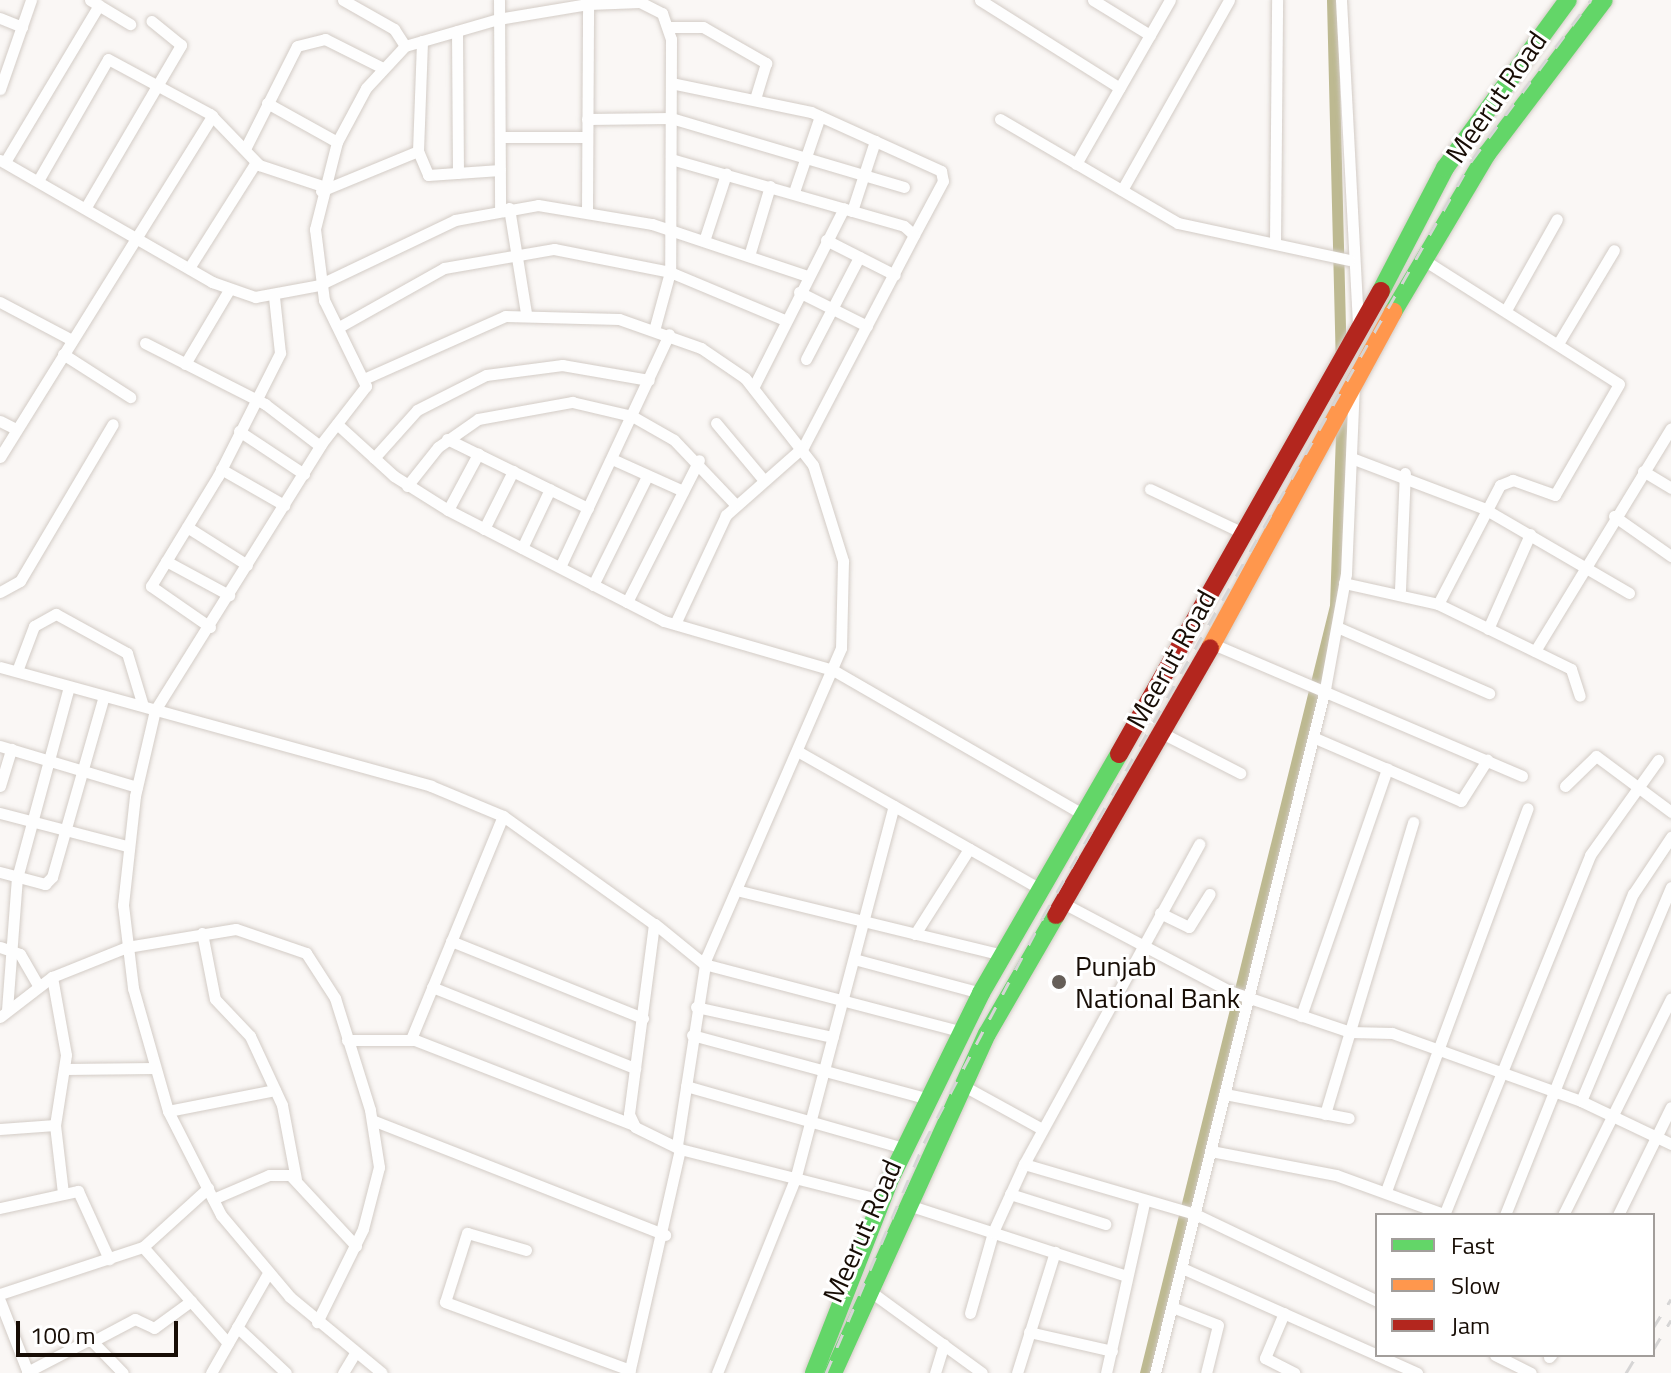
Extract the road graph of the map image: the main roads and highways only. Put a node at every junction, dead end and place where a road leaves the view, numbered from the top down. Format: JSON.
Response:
{"nodes":[{"id":1,"x":1568,"y":0,"type":"edge"},
{"id":2,"x":1604,"y":0,"type":"edge"},
{"id":3,"x":1347,"y":381,"type":"junction"},
{"id":4,"x":814,"y":1373,"type":"edge"},
{"id":5,"x":833,"y":1373,"type":"edge"}],
"edges":[{"from":1,"to":3,"type":"highway","name":"Meerut Road"},
{"from":2,"to":3,"type":"highway","name":"Meerut Road"},
{"from":3,"to":4,"type":"highway","name":"Meerut Road"},
{"from":3,"to":5,"type":"highway","name":"Meerut Road"}]}
